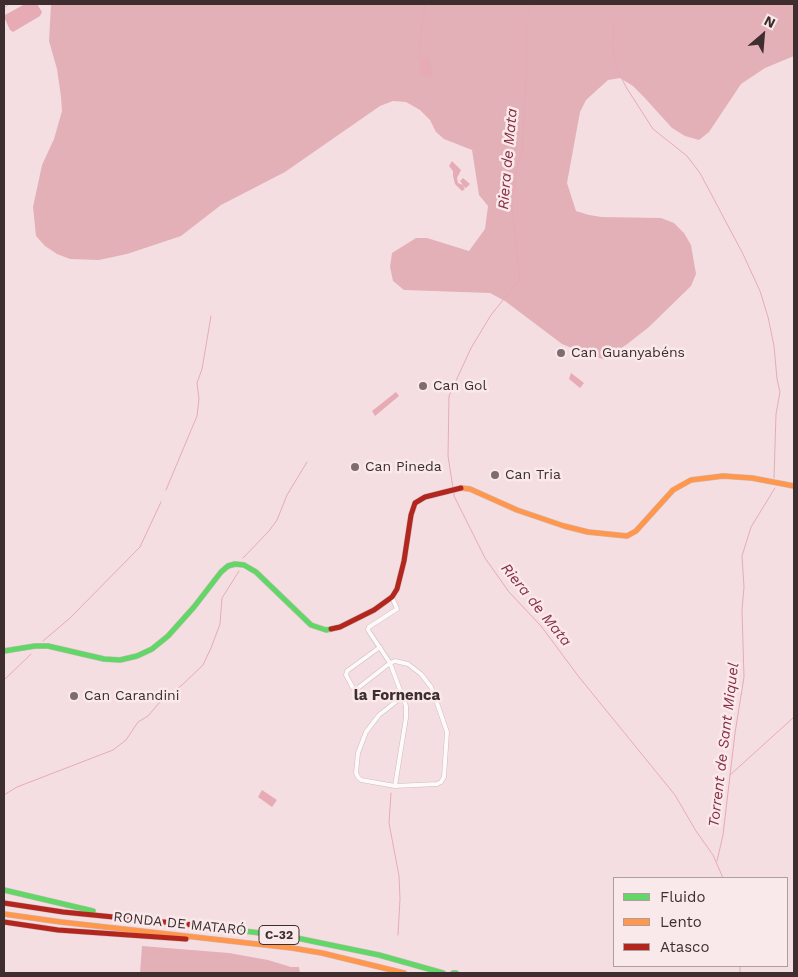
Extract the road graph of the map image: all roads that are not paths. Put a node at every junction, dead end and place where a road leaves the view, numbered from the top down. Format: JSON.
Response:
{"nodes":[{"id":1,"x":794,"y":486,"type":"edge"},
{"id":2,"x":392,"y":597,"type":"junction"},
{"id":3,"x":380,"y":647,"type":"junction"},
{"id":4,"x":4,"y":651,"type":"edge"},
{"id":5,"x":390,"y":663,"type":"junction"},
{"id":6,"x":402,"y":698,"type":"junction"},
{"id":7,"x":395,"y":786,"type":"junction"},
{"id":8,"x":4,"y":890,"type":"edge"},
{"id":9,"x":4,"y":903,"type":"edge"},
{"id":10,"x":4,"y":914,"type":"edge"},
{"id":11,"x":112,"y":916,"type":"junction"},
{"id":12,"x":4,"y":922,"type":"edge"},
{"id":13,"x":214,"y":938,"type":"junction"},
{"id":14,"x":361,"y":962,"type":"junction"},
{"id":15,"x":385,"y":973,"type":"edge"},
{"id":16,"x":404,"y":973,"type":"edge"},
{"id":17,"x":443,"y":973,"type":"edge"}],
"edges":[{"from":1,"to":2,"type":"main road"},
{"from":2,"to":3,"type":"street"},
{"from":2,"to":4,"type":"main road"},
{"from":3,"to":5,"type":"street"},
{"from":3,"to":5,"type":"street"},
{"from":5,"to":6,"type":"street"},
{"from":5,"to":7,"type":"street"},
{"from":6,"to":7,"type":"street"},
{"from":6,"to":7,"type":"street"},
{"from":8,"to":11,"type":"main road"},
{"from":9,"to":11,"type":"main road","name":"RONDA DE MATARÓ","number":"C-32"},
{"from":10,"to":13,"type":"main road","name":"RONDA DE MATARÓ","number":"C-32"},
{"from":11,"to":17,"type":"main road","name":"RONDA DE MATARÓ","number":"C-32"},
{"from":12,"to":13,"type":"main road"},
{"from":13,"to":14,"type":"main road","name":"RONDA DE MATARÓ","number":"C-32"},
{"from":14,"to":15,"type":"main road"},
{"from":14,"to":16,"type":"main road","name":"RONDA DE MATARÓ","number":"C-32"}]}
